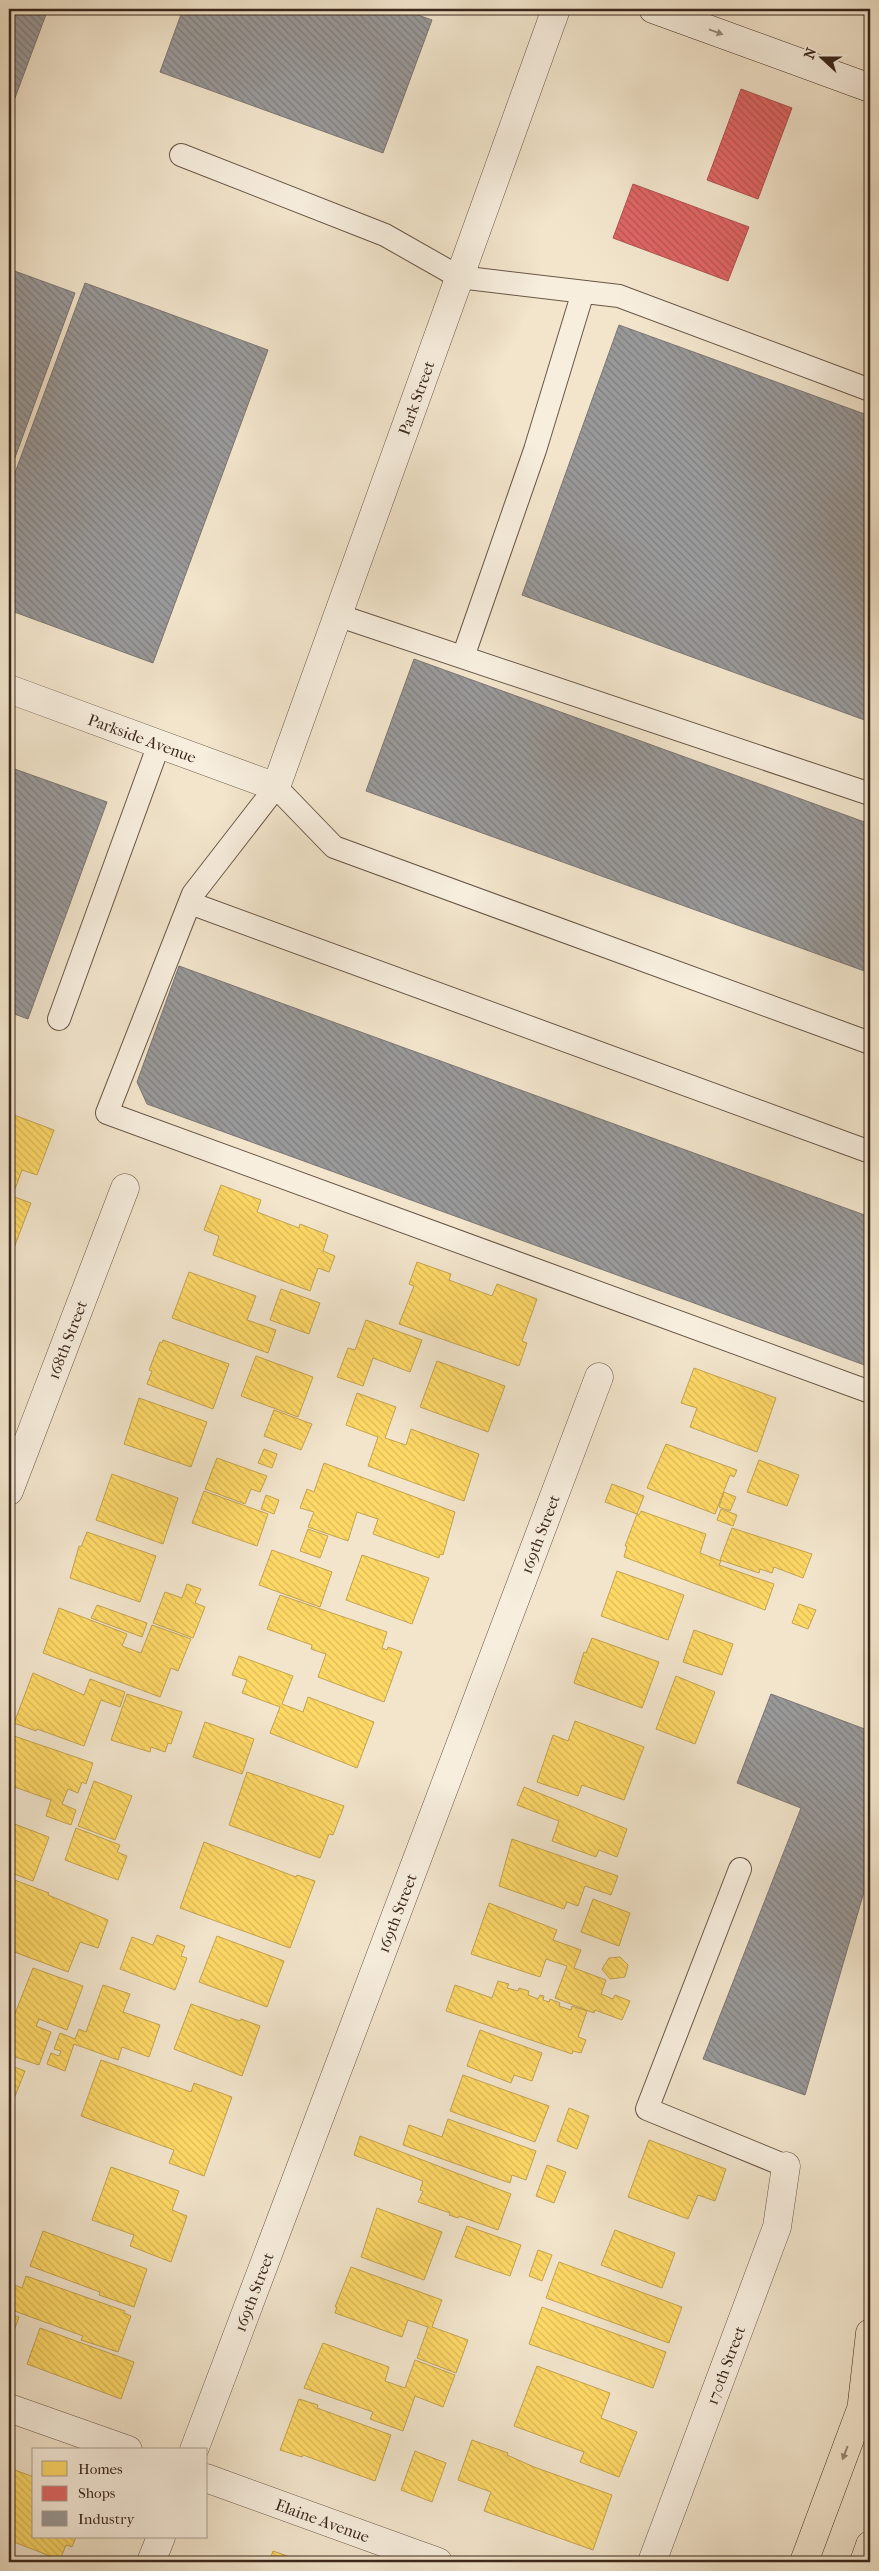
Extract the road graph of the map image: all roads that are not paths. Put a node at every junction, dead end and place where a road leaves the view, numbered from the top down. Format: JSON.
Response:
{"nodes":[{"id":1,"x":556,"y":9,"type":"edge"},
{"id":2,"x":654,"y":9,"type":"edge"},
{"id":3,"x":870,"y":88,"type":"edge"},
{"id":4,"x":181,"y":155,"type":"dead end"},
{"id":5,"x":459,"y":277,"type":"junction"},
{"id":6,"x":583,"y":292,"type":"junction"},
{"id":7,"x":870,"y":390,"type":"edge"},
{"id":8,"x":337,"y":615,"type":"junction"},
{"id":9,"x":463,"y":657,"type":"junction"},
{"id":10,"x":9,"y":689,"type":"edge"},
{"id":11,"x":159,"y":744,"type":"junction"},
{"id":12,"x":276,"y":787,"type":"junction"},
{"id":13,"x":870,"y":794,"type":"edge"},
{"id":14,"x":190,"y":903,"type":"junction"},
{"id":15,"x":59,"y":1019,"type":"dead end"},
{"id":16,"x":870,"y":1043,"type":"edge"},
{"id":17,"x":870,"y":1152,"type":"edge"},
{"id":18,"x":125,"y":1188,"type":"dead end"},
{"id":19,"x":599,"y":1377,"type":"dead end"},
{"id":20,"x":870,"y":1392,"type":"edge"},
{"id":21,"x":9,"y":1491,"type":"edge"},
{"id":22,"x":740,"y":1869,"type":"dead end"},
{"id":23,"x":786,"y":2166,"type":"joint"},
{"id":24,"x":870,"y":2333,"type":"edge"},
{"id":25,"x":866,"y":2396,"type":"edge"},
{"id":26,"x":9,"y":2408,"type":"edge"},
{"id":27,"x":122,"y":2448,"type":"edge"},
{"id":28,"x":195,"y":2448,"type":"edge"},
{"id":29,"x":208,"y":2479,"type":"edge"},
{"id":30,"x":161,"y":2538,"type":"edge"},
{"id":31,"x":870,"y":2545,"type":"edge"},
{"id":32,"x":151,"y":2562,"type":"edge"},
{"id":33,"x":438,"y":2562,"type":"edge"},
{"id":34,"x":652,"y":2562,"type":"edge"},
{"id":35,"x":804,"y":2562,"type":"edge"},
{"id":36,"x":864,"y":2562,"type":"edge"}],
"edges":[{"from":1,"to":5,"type":"street","name":"Park Street"},
{"from":2,"to":3,"type":"street","one_way":true},
{"from":4,"to":5,"type":"lane"},
{"from":5,"to":6,"type":"lane"},
{"from":5,"to":8,"type":"street","name":"Park Street"},
{"from":6,"to":7,"type":"lane"},
{"from":6,"to":9,"type":"lane"},
{"from":8,"to":9,"type":"lane"},
{"from":8,"to":12,"type":"street","name":"Park Street"},
{"from":9,"to":13,"type":"lane"},
{"from":10,"to":11,"type":"street","name":"Parkside Avenue"},
{"from":11,"to":12,"type":"street","name":"Parkside Avenue"},
{"from":11,"to":15,"type":"lane"},
{"from":12,"to":14,"type":"lane"},
{"from":12,"to":16,"type":"lane"},
{"from":14,"to":17,"type":"lane"},
{"from":14,"to":20,"type":"lane"},
{"from":18,"to":21,"type":"street","name":"168th Street"},
{"from":19,"to":28,"type":"street","name":"169th Street"},
{"from":22,"to":23,"type":"lane"},
{"from":23,"to":34,"type":"street","name":"170th Street"},
{"from":24,"to":25,"type":"highway"},
{"from":25,"to":35,"type":"highway","one_way":true},
{"from":26,"to":27,"type":"street"},
{"from":29,"to":33,"type":"street","name":"Elaine Avenue"},
{"from":30,"to":32,"type":"street"},
{"from":31,"to":36,"type":"highway"}]}
